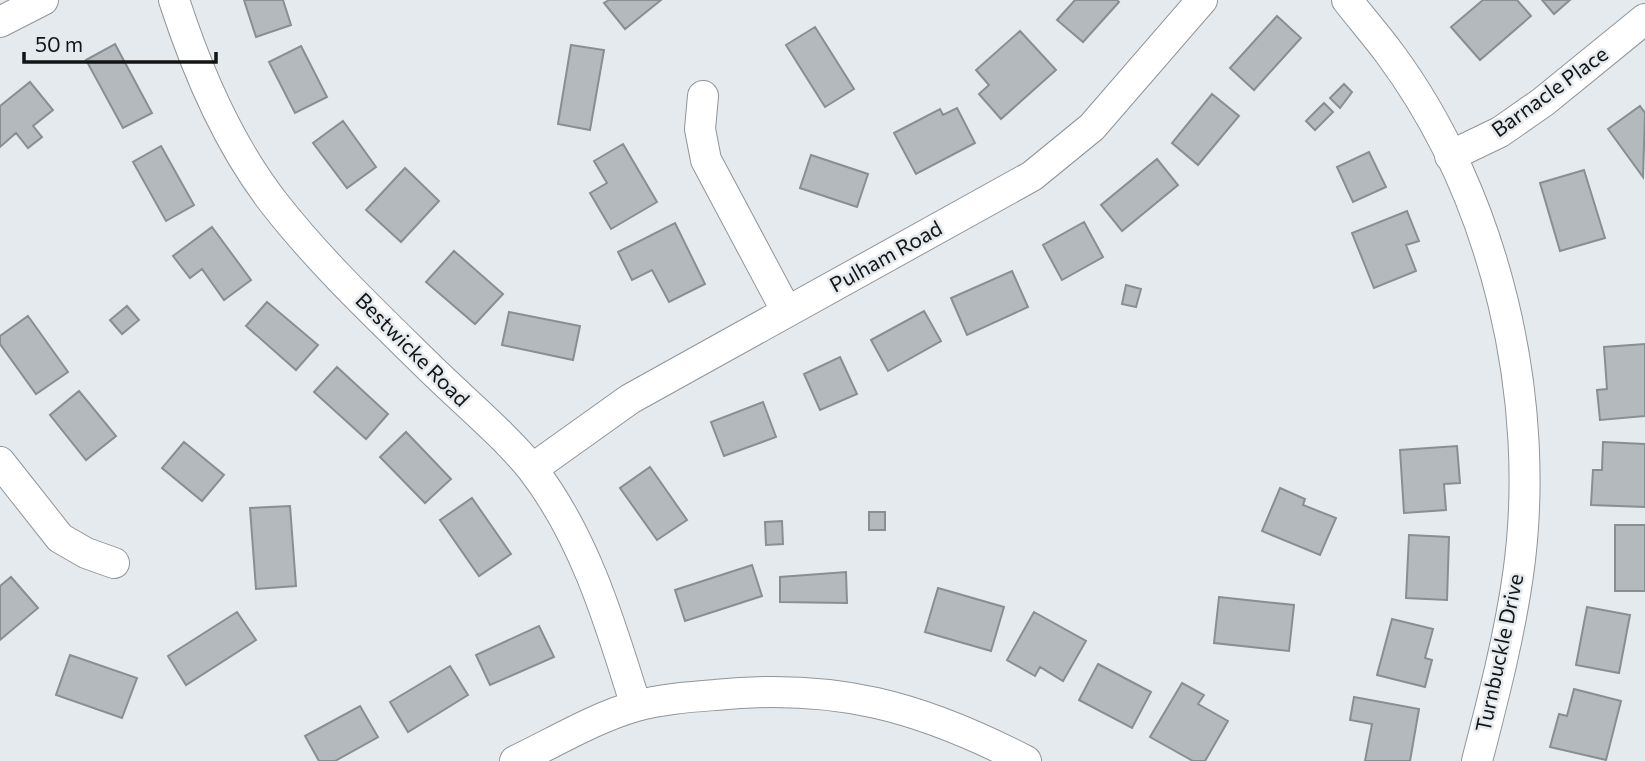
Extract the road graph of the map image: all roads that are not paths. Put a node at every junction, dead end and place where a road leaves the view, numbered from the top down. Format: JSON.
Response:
{"nodes":[{"id":1,"x":43,"y":0,"type":"edge"},
{"id":2,"x":174,"y":0,"type":"edge"},
{"id":3,"x":1202,"y":0,"type":"edge"},
{"id":4,"x":1347,"y":0,"type":"edge"},
{"id":5,"x":1645,"y":19,"type":"edge"},
{"id":6,"x":0,"y":22,"type":"edge"},
{"id":7,"x":702,"y":96,"type":"dead end"},
{"id":8,"x":1450,"y":156,"type":"junction"},
{"id":9,"x":788,"y":312,"type":"junction"},
{"id":10,"x":0,"y":462,"type":"edge"},
{"id":11,"x":532,"y":469,"type":"junction"},
{"id":12,"x":114,"y":562,"type":"dead end"},
{"id":13,"x":636,"y":706,"type":"junction"},
{"id":14,"x":515,"y":761,"type":"edge"},
{"id":15,"x":1026,"y":761,"type":"edge"},
{"id":16,"x":1477,"y":761,"type":"edge"}],
"edges":[{"from":1,"to":6,"type":"street"},
{"from":2,"to":11,"type":"street","name":"Bestwicke Road"},
{"from":3,"to":9,"type":"street","name":"Pulham Road"},
{"from":4,"to":8,"type":"street","name":"Turnbuckle Drive"},
{"from":5,"to":8,"type":"street","name":"Barnacle Place"},
{"from":7,"to":9,"type":"street"},
{"from":8,"to":16,"type":"street","name":"Turnbuckle Drive"},
{"from":9,"to":11,"type":"street","name":"Pulham Road"},
{"from":10,"to":12,"type":"street"},
{"from":11,"to":13,"type":"street","name":"Bestwicke Road"},
{"from":13,"to":14,"type":"street"},
{"from":13,"to":15,"type":"street"}]}
